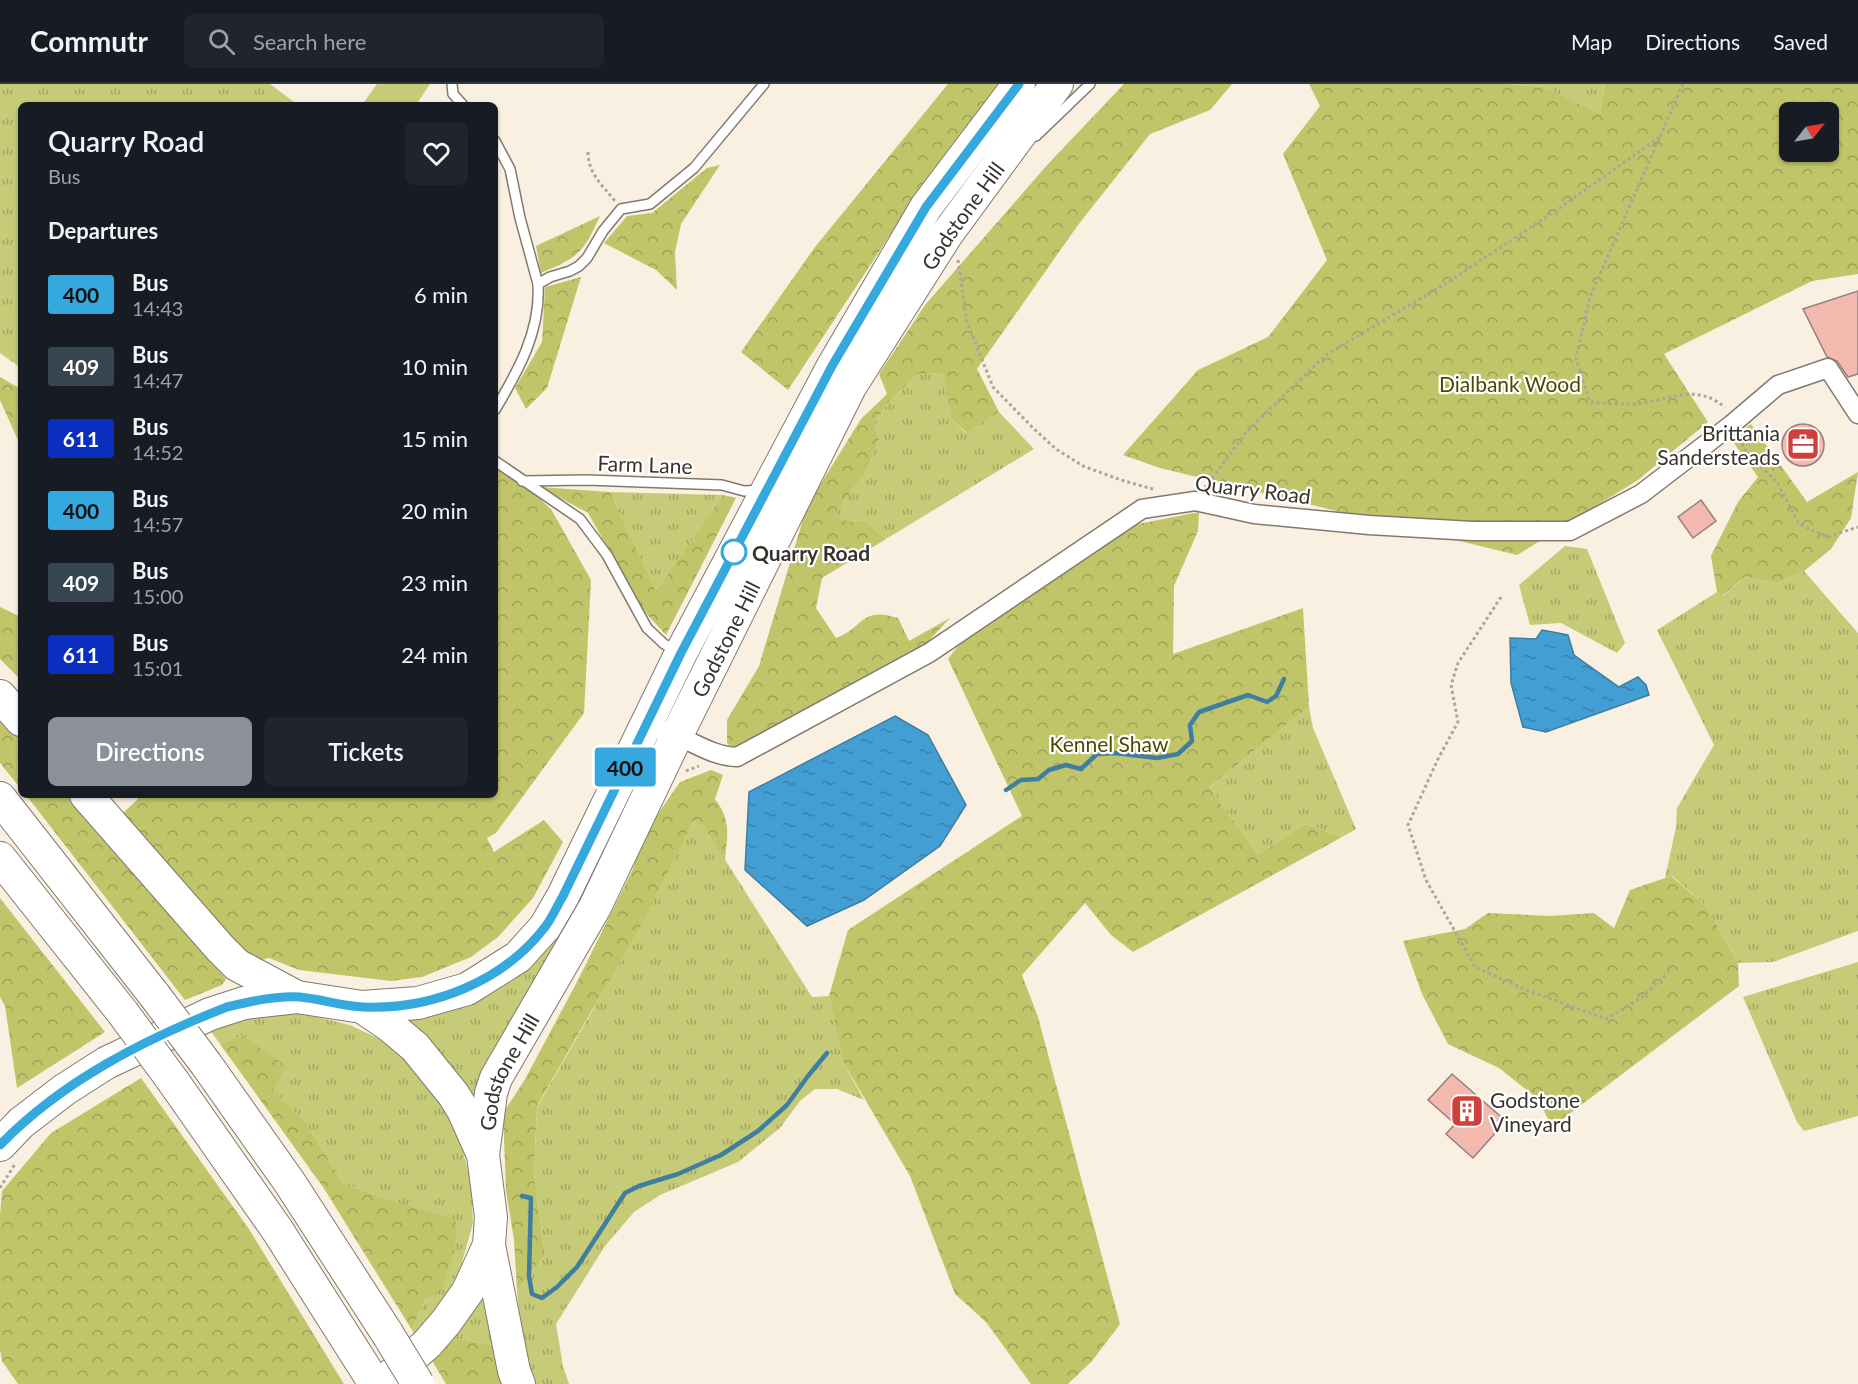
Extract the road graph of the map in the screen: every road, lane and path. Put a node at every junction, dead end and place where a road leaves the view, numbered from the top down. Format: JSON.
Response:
{"nodes":[{"id":1,"x":452,"y":84,"type":"edge"},
{"id":2,"x":764,"y":84,"type":"edge"},
{"id":3,"x":1019,"y":84,"type":"edge"},
{"id":4,"x":1057,"y":84,"type":"edge"},
{"id":5,"x":1090,"y":84,"type":"edge"},
{"id":6,"x":1683,"y":84,"type":"edge"},
{"id":7,"x":460,"y":102,"type":"edge"},
{"id":8,"x":1660,"y":137,"type":"junction"},
{"id":9,"x":1029,"y":143,"type":"dead end"},
{"id":10,"x":498,"y":147,"type":"edge"},
{"id":11,"x":1020,"y":151,"type":"dead end"},
{"id":12,"x":588,"y":152,"type":"dead end"},
{"id":13,"x":992,"y":171,"type":"junction"},
{"id":14,"x":621,"y":209,"type":"junction"},
{"id":15,"x":947,"y":234,"type":"junction"},
{"id":16,"x":538,"y":284,"type":"junction"},
{"id":17,"x":498,"y":405,"type":"edge"},
{"id":18,"x":1724,"y":406,"type":"dead end"},
{"id":19,"x":1858,"y":414,"type":"edge"},
{"id":20,"x":1747,"y":453,"type":"dead end"},
{"id":21,"x":498,"y":463,"type":"edge"},
{"id":22,"x":522,"y":481,"type":"junction"},
{"id":23,"x":767,"y":490,"type":"junction"},
{"id":24,"x":1162,"y":490,"type":"dead end"},
{"id":25,"x":1196,"y":501,"type":"junction"},
{"id":26,"x":1858,"y":527,"type":"edge"},
{"id":27,"x":1502,"y":597,"type":"dead end"},
{"id":28,"x":681,"y":653,"type":"junction"},
{"id":29,"x":0,"y":696,"type":"edge"},
{"id":30,"x":18,"y":717,"type":"edge"},
{"id":31,"x":644,"y":727,"type":"junction"},
{"id":32,"x":677,"y":735,"type":"junction"},
{"id":33,"x":0,"y":798,"type":"edge"},
{"id":34,"x":89,"y":798,"type":"edge"},
{"id":35,"x":0,"y":858,"type":"edge"},
{"id":36,"x":1669,"y":972,"type":"dead end"},
{"id":37,"x":297,"y":997,"type":"junction"},
{"id":38,"x":362,"y":1007,"type":"junction"},
{"id":39,"x":0,"y":1145,"type":"edge"},
{"id":40,"x":483,"y":1155,"type":"junction"},
{"id":41,"x":489,"y":1245,"type":"junction"},
{"id":42,"x":375,"y":1384,"type":"edge"},
{"id":43,"x":381,"y":1384,"type":"edge"},
{"id":44,"x":418,"y":1384,"type":"edge"},
{"id":45,"x":519,"y":1384,"type":"edge"}],
"edges":[{"from":1,"to":7,"type":"lane"},
{"from":2,"to":14,"type":"lane"},
{"from":3,"to":23,"type":"highway","name":"Godstone Hill"},
{"from":4,"to":13,"type":"highway","name":"Godstone Hill"},
{"from":5,"to":9,"type":"lane"},
{"from":6,"to":8,"type":"path"},
{"from":8,"to":18,"type":"path"},
{"from":8,"to":25,"type":"path"},
{"from":10,"to":16,"type":"lane"},
{"from":11,"to":13,"type":"lane"},
{"from":12,"to":14,"type":"path"},
{"from":13,"to":15,"type":"highway","name":"Godstone Hill"},
{"from":14,"to":16,"type":"lane"},
{"from":15,"to":24,"type":"path"},
{"from":15,"to":32,"type":"highway","name":"Godstone Hill"},
{"from":16,"to":17,"type":"lane"},
{"from":19,"to":25,"type":"street","name":"Quarry Road"},
{"from":20,"to":26,"type":"path"},
{"from":21,"to":22,"type":"lane"},
{"from":22,"to":23,"type":"lane","name":"Farm Lane"},
{"from":22,"to":28,"type":"lane"},
{"from":23,"to":28,"type":"highway","name":"Godstone Hill"},
{"from":25,"to":32,"type":"street","name":"Quarry Road"},
{"from":27,"to":36,"type":"path"},
{"from":28,"to":31,"type":"highway","name":"Godstone Hill"},
{"from":29,"to":30,"type":"highway"},
{"from":31,"to":32,"type":"street","name":"Quarry Road"},
{"from":31,"to":38,"type":"highway","name":"Godstone Hill"},
{"from":32,"to":40,"type":"highway","name":"Godstone Hill"},
{"from":33,"to":44,"type":"highway","bridge":true},
{"from":34,"to":37,"type":"highway"},
{"from":35,"to":42,"type":"highway","bridge":true},
{"from":37,"to":38,"type":"highway"},
{"from":37,"to":39,"type":"highway"},
{"from":38,"to":40,"type":"highway"},
{"from":40,"to":41,"type":"highway"},
{"from":41,"to":43,"type":"highway"},
{"from":41,"to":45,"type":"highway"}]}
